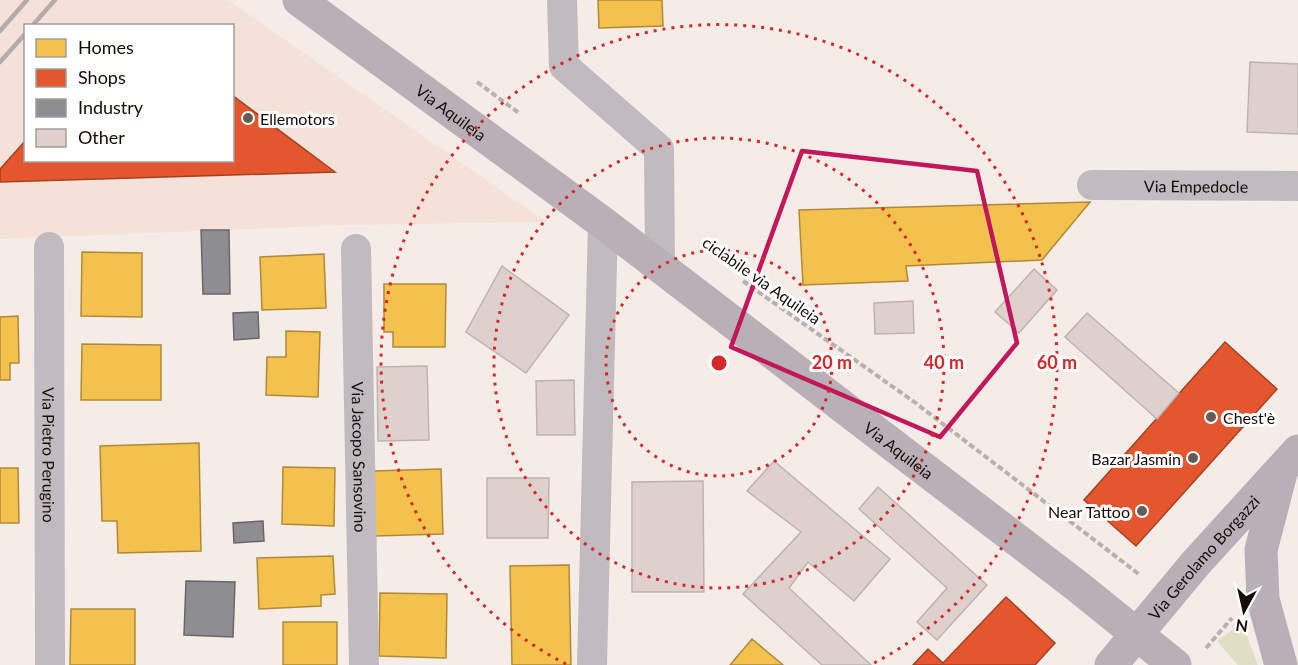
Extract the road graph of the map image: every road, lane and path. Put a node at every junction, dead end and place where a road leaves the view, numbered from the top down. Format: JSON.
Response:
{"nodes":[{"id":1,"x":299,"y":0,"type":"edge"},
{"id":2,"x":562,"y":0,"type":"edge"},
{"id":3,"x":469,"y":76,"type":"dead end"},
{"id":4,"x":525,"y":117,"type":"dead end"},
{"id":5,"x":1092,"y":184,"type":"dead end"},
{"id":6,"x":1298,"y":186,"type":"edge"},
{"id":7,"x":603,"y":223,"type":"junction"},
{"id":8,"x":49,"y":247,"type":"dead end"},
{"id":9,"x":356,"y":249,"type":"dead end"},
{"id":10,"x":660,"y":267,"type":"junction"},
{"id":11,"x":741,"y":280,"type":"dead end"},
{"id":12,"x":1290,"y":460,"type":"edge"},
{"id":13,"x":1146,"y":580,"type":"dead end"},
{"id":14,"x":1137,"y":635,"type":"junction"},
{"id":15,"x":50,"y":665,"type":"edge"},
{"id":16,"x":364,"y":665,"type":"edge"},
{"id":17,"x":592,"y":665,"type":"edge"},
{"id":18,"x":1111,"y":665,"type":"edge"},
{"id":19,"x":1175,"y":665,"type":"edge"},
{"id":20,"x":1281,"y":665,"type":"edge"}],
"edges":[{"from":1,"to":7,"type":"street","name":"Via Aquileia"},
{"from":2,"to":10,"type":"street"},
{"from":3,"to":4,"type":"path"},
{"from":5,"to":6,"type":"street","name":"Via Empedocle"},
{"from":7,"to":10,"type":"street","name":"Via Aquileia"},
{"from":7,"to":17,"type":"street"},
{"from":8,"to":15,"type":"street","name":"Via Pietro Perugino"},
{"from":9,"to":16,"type":"street","name":"Via Jacopo Sansovino"},
{"from":10,"to":14,"type":"street","name":"Via Aquileia"},
{"from":11,"to":13,"type":"path","name":"ciclabile via Aquileia"},
{"from":12,"to":14,"type":"street","name":"Via Gerolamo Borgazzi"},
{"from":12,"to":20,"type":"street"},
{"from":14,"to":18,"type":"street","name":"Via Gerolamo Borgazzi"},
{"from":14,"to":19,"type":"street","name":"Via Aquileia"}]}
